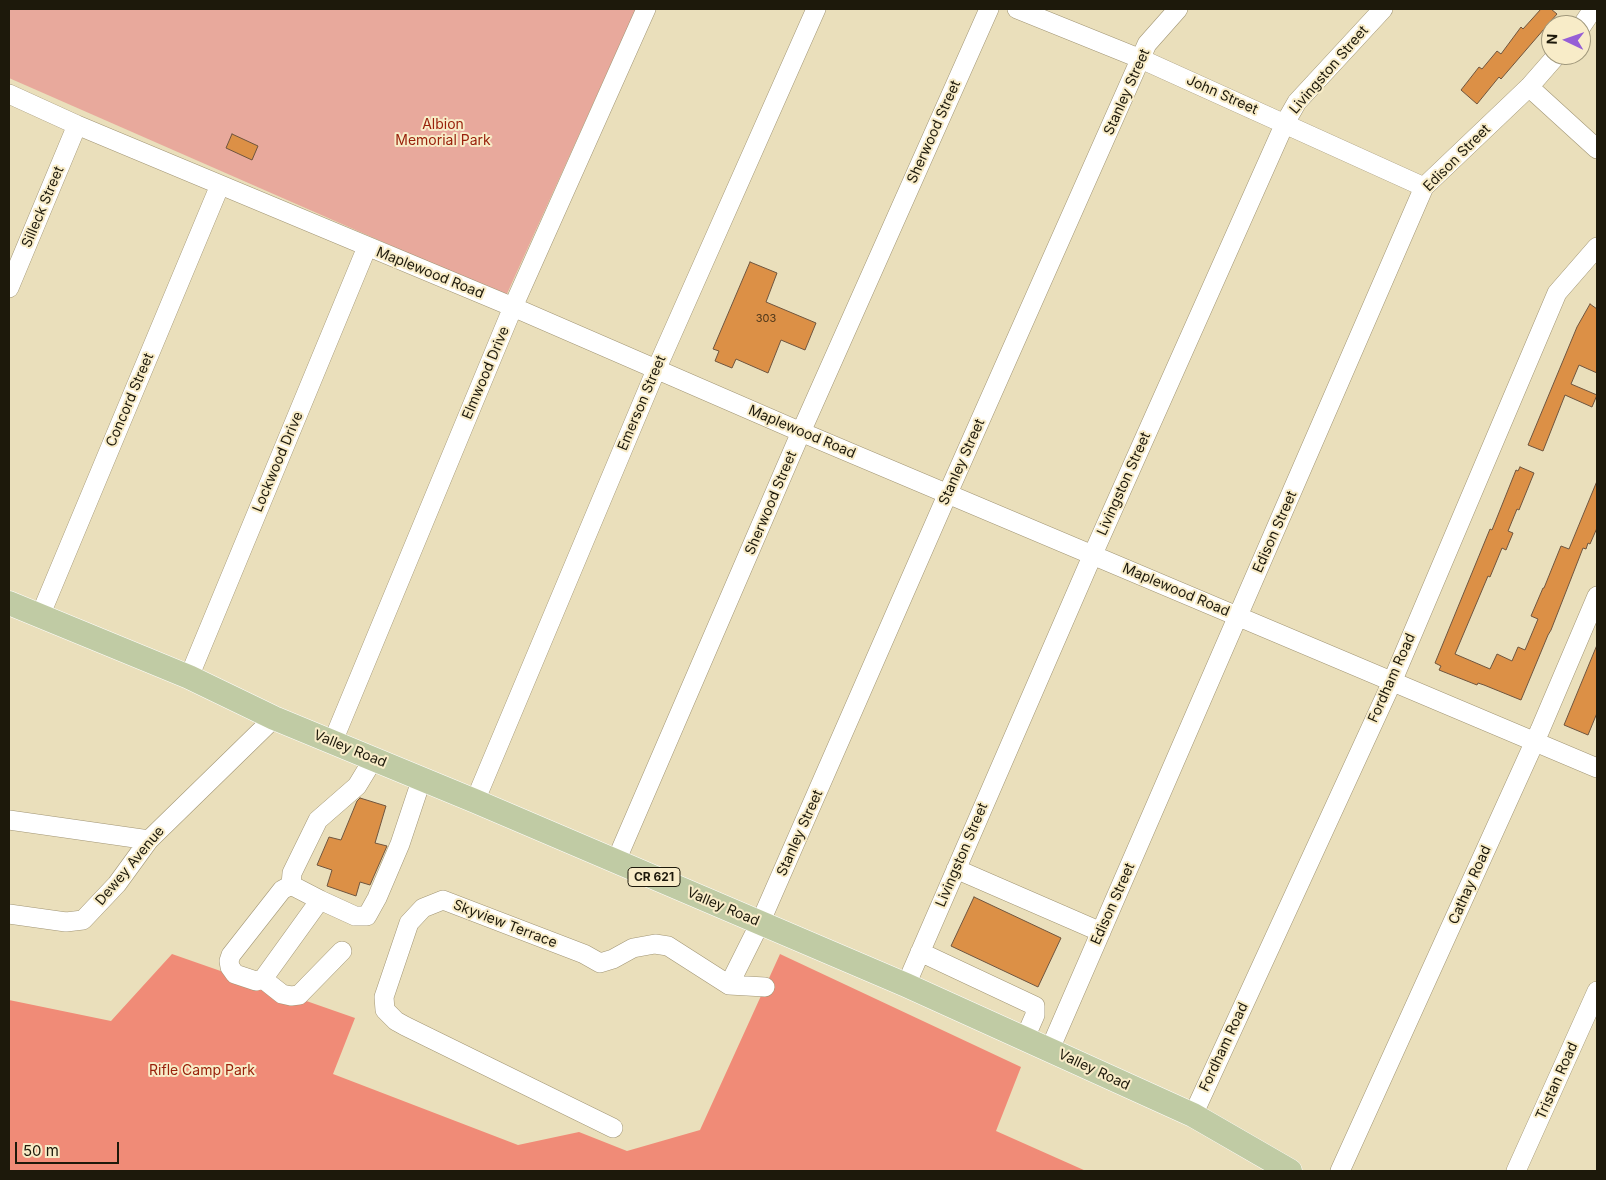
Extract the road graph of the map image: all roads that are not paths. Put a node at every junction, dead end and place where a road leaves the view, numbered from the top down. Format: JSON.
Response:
{"nodes":[{"id":1,"x":646,"y":9,"type":"edge"},
{"id":2,"x":816,"y":9,"type":"edge"},
{"id":3,"x":989,"y":9,"type":"edge"},
{"id":4,"x":1017,"y":9,"type":"edge"},
{"id":5,"x":1178,"y":9,"type":"edge"},
{"id":6,"x":1383,"y":9,"type":"edge"},
{"id":7,"x":1141,"y":59,"type":"junction"},
{"id":8,"x":1549,"y":65,"type":"edge"},
{"id":9,"x":1529,"y":86,"type":"junction"},
{"id":10,"x":9,"y":94,"type":"edge"},
{"id":11,"x":1285,"y":123,"type":"junction"},
{"id":12,"x":77,"y":125,"type":"junction"},
{"id":13,"x":1597,"y":149,"type":"edge"},
{"id":14,"x":220,"y":185,"type":"junction"},
{"id":15,"x":1424,"y":187,"type":"junction"},
{"id":16,"x":367,"y":247,"type":"junction"},
{"id":17,"x":1597,"y":247,"type":"edge"},
{"id":18,"x":9,"y":288,"type":"edge"},
{"id":19,"x":513,"y":307,"type":"junction"},
{"id":20,"x":656,"y":370,"type":"junction"},
{"id":21,"x":802,"y":432,"type":"junction"},
{"id":22,"x":948,"y":493,"type":"junction"},
{"id":23,"x":1093,"y":554,"type":"junction"},
{"id":24,"x":1597,"y":596,"type":"edge"},
{"id":25,"x":9,"y":603,"type":"edge"},
{"id":26,"x":40,"y":616,"type":"junction"},
{"id":27,"x":1238,"y":616,"type":"junction"},
{"id":28,"x":189,"y":677,"type":"junction"},
{"id":29,"x":1392,"y":682,"type":"junction"},
{"id":30,"x":274,"y":718,"type":"junction"},
{"id":31,"x":333,"y":741,"type":"junction"},
{"id":32,"x":1535,"y":741,"type":"junction"},
{"id":33,"x":372,"y":758,"type":"junction"},
{"id":34,"x":1597,"y":768,"type":"edge"},
{"id":35,"x":422,"y":778,"type":"junction"},
{"id":36,"x":476,"y":801,"type":"junction"},
{"id":37,"x":9,"y":820,"type":"edge"},
{"id":38,"x":149,"y":840,"type":"junction"},
{"id":39,"x":616,"y":861,"type":"junction"},
{"id":40,"x":956,"y":869,"type":"junction"},
{"id":41,"x":291,"y":884,"type":"junction"},
{"id":42,"x":320,"y":900,"type":"junction"},
{"id":43,"x":9,"y":914,"type":"edge"},
{"id":44,"x":760,"y":923,"type":"junction"},
{"id":45,"x":1100,"y":932,"type":"junction"},
{"id":46,"x":342,"y":951,"type":"dead end"},
{"id":47,"x":920,"y":952,"type":"junction"},
{"id":48,"x":263,"y":979,"type":"junction"},
{"id":49,"x":729,"y":985,"type":"junction"},
{"id":50,"x":906,"y":985,"type":"junction"},
{"id":51,"x":765,"y":987,"type":"dead end"},
{"id":52,"x":1597,"y":991,"type":"edge"},
{"id":53,"x":1025,"y":1038,"type":"junction"},
{"id":54,"x":1050,"y":1049,"type":"junction"},
{"id":55,"x":1193,"y":1115,"type":"junction"},
{"id":56,"x":613,"y":1128,"type":"dead end"},
{"id":57,"x":1290,"y":1171,"type":"edge"},
{"id":58,"x":1340,"y":1171,"type":"edge"},
{"id":59,"x":1516,"y":1171,"type":"edge"}],
"edges":[{"from":1,"to":19,"type":"street","name":"Elmwood Drive"},
{"from":2,"to":20,"type":"street","name":"Emerson Street"},
{"from":3,"to":21,"type":"street","name":"Sherwood Street"},
{"from":4,"to":7,"type":"street","name":"John Street"},
{"from":5,"to":7,"type":"street","name":"Stanley Street"},
{"from":6,"to":11,"type":"street","name":"Livingston Street"},
{"from":7,"to":11,"type":"street","name":"John Street"},
{"from":7,"to":22,"type":"street","name":"Stanley Street"},
{"from":8,"to":9,"type":"street","name":"Edison Street"},
{"from":9,"to":13,"type":"street"},
{"from":9,"to":15,"type":"street","name":"Edison Street"},
{"from":10,"to":12,"type":"street","name":"Maplewood Road"},
{"from":11,"to":15,"type":"street","name":"John Street"},
{"from":11,"to":23,"type":"street","name":"Livingston Street"},
{"from":12,"to":14,"type":"street","name":"Maplewood Road"},
{"from":12,"to":18,"type":"street","name":"Silleck Street"},
{"from":14,"to":16,"type":"street","name":"Maplewood Road"},
{"from":14,"to":26,"type":"street","name":"Concord Street"},
{"from":15,"to":27,"type":"street","name":"Edison Street"},
{"from":16,"to":19,"type":"street","name":"Maplewood Road"},
{"from":16,"to":28,"type":"street","name":"Lockwood Drive"},
{"from":17,"to":29,"type":"street","name":"Fordham Road"},
{"from":19,"to":20,"type":"street","name":"Maplewood Road"},
{"from":19,"to":31,"type":"street","name":"Elmwood Drive"},
{"from":20,"to":21,"type":"street","name":"Maplewood Road"},
{"from":20,"to":36,"type":"street","name":"Emerson Street"},
{"from":21,"to":22,"type":"street","name":"Maplewood Road"},
{"from":21,"to":39,"type":"street","name":"Sherwood Street"},
{"from":22,"to":23,"type":"street","name":"Maplewood Road"},
{"from":22,"to":44,"type":"street","name":"Stanley Street"},
{"from":23,"to":27,"type":"street","name":"Maplewood Road"},
{"from":23,"to":40,"type":"street","name":"Livingston Street"},
{"from":24,"to":32,"type":"street","name":"Cathay Road"},
{"from":25,"to":26,"type":"main road","name":"Valley Road","number":"CR 621"},
{"from":26,"to":28,"type":"main road","name":"Valley Road","number":"CR 621"},
{"from":27,"to":29,"type":"street","name":"Maplewood Road"},
{"from":27,"to":45,"type":"street","name":"Edison Street"},
{"from":28,"to":30,"type":"main road","name":"Valley Road","number":"CR 621"},
{"from":29,"to":32,"type":"street","name":"Maplewood Road"},
{"from":29,"to":55,"type":"street","name":"Fordham Road"},
{"from":30,"to":31,"type":"main road","name":"Valley Road","number":"CR 621"},
{"from":30,"to":38,"type":"street","name":"Dewey Avenue"},
{"from":31,"to":33,"type":"main road","name":"Valley Road","number":"CR 621"},
{"from":32,"to":34,"type":"street","name":"Maplewood Road"},
{"from":32,"to":58,"type":"street","name":"Cathay Road"},
{"from":33,"to":35,"type":"main road","name":"Valley Road","number":"CR 621"},
{"from":33,"to":41,"type":"street"},
{"from":35,"to":36,"type":"main road","name":"Valley Road","number":"CR 621"},
{"from":35,"to":42,"type":"street"},
{"from":36,"to":39,"type":"main road","name":"Valley Road","number":"CR 621"},
{"from":37,"to":38,"type":"street"},
{"from":38,"to":43,"type":"street","name":"Dewey Avenue"},
{"from":39,"to":44,"type":"main road","name":"Valley Road","number":"CR 621"},
{"from":40,"to":45,"type":"street"},
{"from":40,"to":47,"type":"street","name":"Livingston Street"},
{"from":41,"to":42,"type":"street"},
{"from":41,"to":48,"type":"street"},
{"from":42,"to":48,"type":"street"},
{"from":44,"to":49,"type":"street"},
{"from":44,"to":50,"type":"main road","name":"Valley Road","number":"CR 621"},
{"from":45,"to":54,"type":"street","name":"Edison Street"},
{"from":46,"to":48,"type":"street"},
{"from":47,"to":50,"type":"street","name":"Livingston Street"},
{"from":47,"to":53,"type":"street"},
{"from":49,"to":51,"type":"street","name":"Skyview Terrace"},
{"from":49,"to":56,"type":"street","name":"Skyview Terrace"},
{"from":50,"to":53,"type":"main road","name":"Valley Road","number":"CR 621"},
{"from":52,"to":59,"type":"street","name":"Tristan Road"},
{"from":53,"to":54,"type":"main road","name":"Valley Road","number":"CR 621"},
{"from":54,"to":55,"type":"main road","name":"Valley Road","number":"CR 621"},
{"from":55,"to":57,"type":"main road","name":"Valley Road","number":"CR 621"}]}
